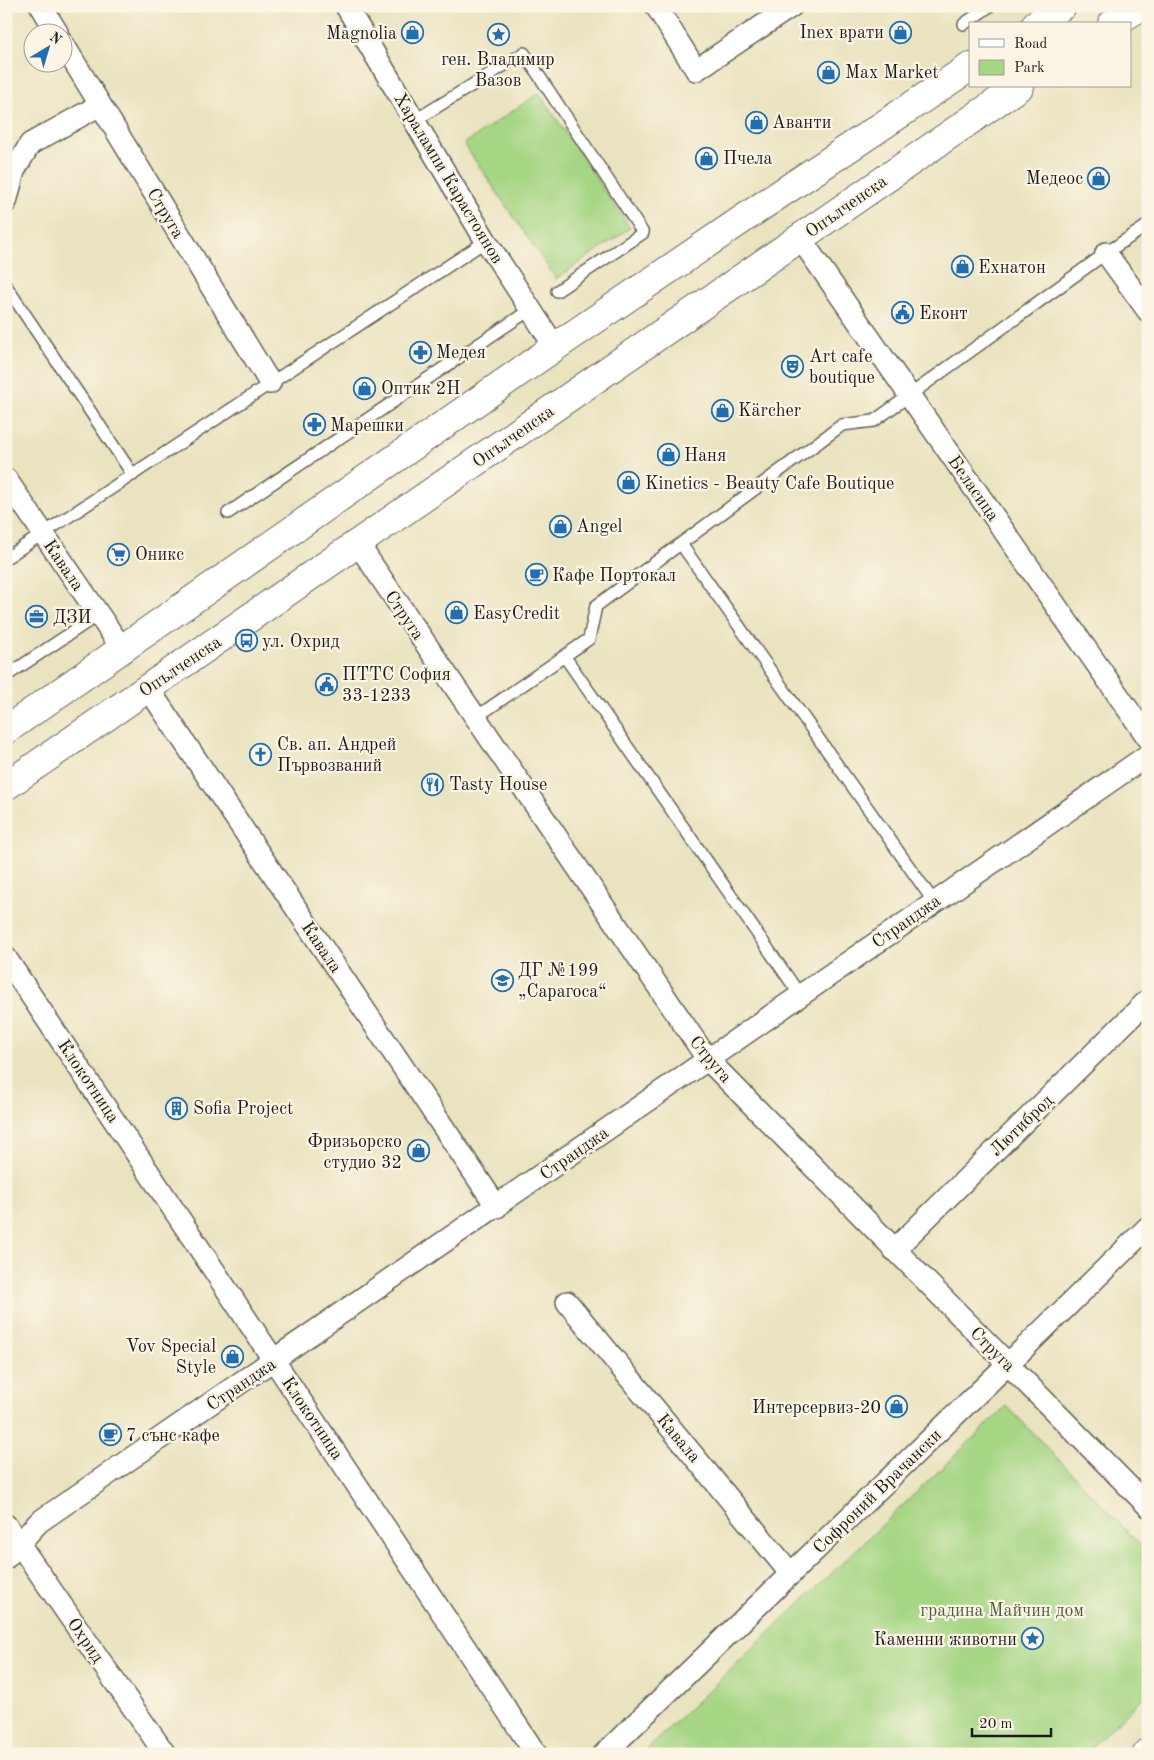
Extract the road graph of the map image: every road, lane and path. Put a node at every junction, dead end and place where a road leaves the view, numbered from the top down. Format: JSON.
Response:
{"nodes":[{"id":1,"x":41,"y":6,"type":"edge"},
{"id":2,"x":346,"y":6,"type":"edge"},
{"id":3,"x":656,"y":6,"type":"edge"},
{"id":4,"x":792,"y":6,"type":"edge"},
{"id":5,"x":990,"y":6,"type":"edge"},
{"id":6,"x":1062,"y":6,"type":"edge"},
{"id":7,"x":1142,"y":6,"type":"edge"},
{"id":8,"x":51,"y":22,"type":"edge"},
{"id":9,"x":1039,"y":22,"type":"edge"},
{"id":10,"x":1115,"y":22,"type":"edge"},
{"id":11,"x":964,"y":24,"type":"dead end"},
{"id":12,"x":72,"y":59,"type":"edge"},
{"id":13,"x":969,"y":68,"type":"edge"},
{"id":14,"x":1017,"y":88,"type":"edge"},
{"id":15,"x":100,"y":105,"type":"junction"},
{"id":16,"x":414,"y":121,"type":"junction"},
{"id":17,"x":6,"y":202,"type":"edge"},
{"id":18,"x":1148,"y":224,"type":"edge"},
{"id":19,"x":800,"y":238,"type":"junction"},
{"id":20,"x":486,"y":241,"type":"junction"},
{"id":21,"x":1106,"y":253,"type":"junction"},
{"id":22,"x":6,"y":286,"type":"edge"},
{"id":23,"x":557,"y":291,"type":"dead end"},
{"id":24,"x":531,"y":309,"type":"junction"},
{"id":25,"x":1148,"y":311,"type":"edge"},
{"id":26,"x":556,"y":347,"type":"junction"},
{"id":27,"x":270,"y":384,"type":"junction"},
{"id":28,"x":909,"y":395,"type":"junction"},
{"id":29,"x":133,"y":474,"type":"junction"},
{"id":30,"x":6,"y":479,"type":"edge"},
{"id":31,"x":228,"y":513,"type":"dead end"},
{"id":32,"x":43,"y":534,"type":"junction"},
{"id":33,"x":358,"y":544,"type":"junction"},
{"id":34,"x":681,"y":544,"type":"junction"},
{"id":35,"x":6,"y":558,"type":"edge"},
{"id":36,"x":98,"y":615,"type":"junction"},
{"id":37,"x":123,"y":650,"type":"junction"},
{"id":38,"x":566,"y":657,"type":"junction"},
{"id":39,"x":6,"y":676,"type":"edge"},
{"id":40,"x":148,"y":688,"type":"junction"},
{"id":41,"x":475,"y":718,"type":"junction"},
{"id":42,"x":6,"y":730,"type":"edge"},
{"id":43,"x":1148,"y":738,"type":"edge"},
{"id":44,"x":1148,"y":755,"type":"edge"},
{"id":45,"x":6,"y":786,"type":"edge"},
{"id":46,"x":934,"y":902,"type":"junction"},
{"id":47,"x":6,"y":958,"type":"edge"},
{"id":48,"x":800,"y":995,"type":"junction"},
{"id":49,"x":1148,"y":1000,"type":"edge"},
{"id":50,"x":708,"y":1060,"type":"junction"},
{"id":51,"x":497,"y":1207,"type":"junction"},
{"id":52,"x":1148,"y":1227,"type":"edge"},
{"id":53,"x":894,"y":1250,"type":"junction"},
{"id":54,"x":567,"y":1302,"type":"dead end"},
{"id":55,"x":275,"y":1360,"type":"junction"},
{"id":56,"x":1008,"y":1364,"type":"junction"},
{"id":57,"x":1146,"y":1500,"type":"edge"},
{"id":58,"x":6,"y":1525,"type":"edge"},
{"id":59,"x":12,"y":1551,"type":"edge"},
{"id":60,"x":791,"y":1574,"type":"junction"},
{"id":61,"x":165,"y":1754,"type":"edge"},
{"id":62,"x":536,"y":1754,"type":"edge"},
{"id":63,"x":604,"y":1754,"type":"edge"}],
"edges":[{"from":1,"to":8,"type":"street"},
{"from":2,"to":16,"type":"street","name":"Харалампи Карастоянов"},
{"from":3,"to":4,"type":"street"},
{"from":5,"to":11,"type":"lane"},
{"from":6,"to":9,"type":"main road"},
{"from":7,"to":10,"type":"main road"},
{"from":12,"to":15,"type":"street","name":"Струга"},
{"from":13,"to":26,"type":"main road"},
{"from":14,"to":19,"type":"main road","name":"Опълченска"},
{"from":15,"to":17,"type":"street"},
{"from":15,"to":27,"type":"street","name":"Струга"},
{"from":16,"to":20,"type":"street","name":"Харалампи Карастоянов"},
{"from":16,"to":23,"type":"lane"},
{"from":18,"to":21,"type":"lane"},
{"from":19,"to":28,"type":"street","name":"Беласица"},
{"from":19,"to":33,"type":"main road","name":"Опълченска"},
{"from":20,"to":24,"type":"street","name":"Харалампи Карастоянов"},
{"from":20,"to":27,"type":"lane"},
{"from":21,"to":25,"type":"street"},
{"from":21,"to":28,"type":"lane"},
{"from":22,"to":29,"type":"lane"},
{"from":24,"to":26,"type":"street","name":"Харалампи Карастоянов"},
{"from":24,"to":31,"type":"lane"},
{"from":26,"to":37,"type":"main road"},
{"from":27,"to":29,"type":"lane"},
{"from":28,"to":34,"type":"lane"},
{"from":28,"to":43,"type":"street","name":"Беласица"},
{"from":29,"to":32,"type":"lane"},
{"from":30,"to":32,"type":"street","name":"Кавала"},
{"from":32,"to":35,"type":"lane"},
{"from":32,"to":36,"type":"street","name":"Кавала"},
{"from":33,"to":40,"type":"main road","name":"Опълченска"},
{"from":33,"to":41,"type":"street","name":"Струга"},
{"from":34,"to":38,"type":"lane"},
{"from":34,"to":46,"type":"lane"},
{"from":36,"to":37,"type":"street","name":"Кавала"},
{"from":36,"to":39,"type":"lane"},
{"from":37,"to":42,"type":"main road"},
{"from":38,"to":41,"type":"lane"},
{"from":38,"to":48,"type":"lane"},
{"from":40,"to":45,"type":"main road","name":"Опълченска"},
{"from":40,"to":51,"type":"street","name":"Кавала"},
{"from":41,"to":50,"type":"street","name":"Струга"},
{"from":44,"to":46,"type":"street","name":"Странджа"},
{"from":46,"to":48,"type":"street","name":"Странджа"},
{"from":47,"to":55,"type":"street","name":"Клокотница"},
{"from":48,"to":50,"type":"street","name":"Странджа"},
{"from":49,"to":53,"type":"street","name":"Лютиброд"},
{"from":50,"to":51,"type":"street","name":"Странджа"},
{"from":50,"to":53,"type":"street","name":"Струга"},
{"from":51,"to":55,"type":"street","name":"Странджа"},
{"from":52,"to":56,"type":"street","name":"Софроний Врачански"},
{"from":53,"to":56,"type":"street","name":"Струга"},
{"from":54,"to":60,"type":"street","name":"Кавала"},
{"from":55,"to":59,"type":"street","name":"Странджа"},
{"from":55,"to":62,"type":"street","name":"Клокотница"},
{"from":56,"to":57,"type":"street","name":"Струга"},
{"from":56,"to":60,"type":"street","name":"Софроний Врачански"},
{"from":58,"to":59,"type":"street","name":"Охрид"},
{"from":59,"to":61,"type":"street","name":"Охрид"},
{"from":60,"to":63,"type":"street","name":"Софроний Врачански"}]}
